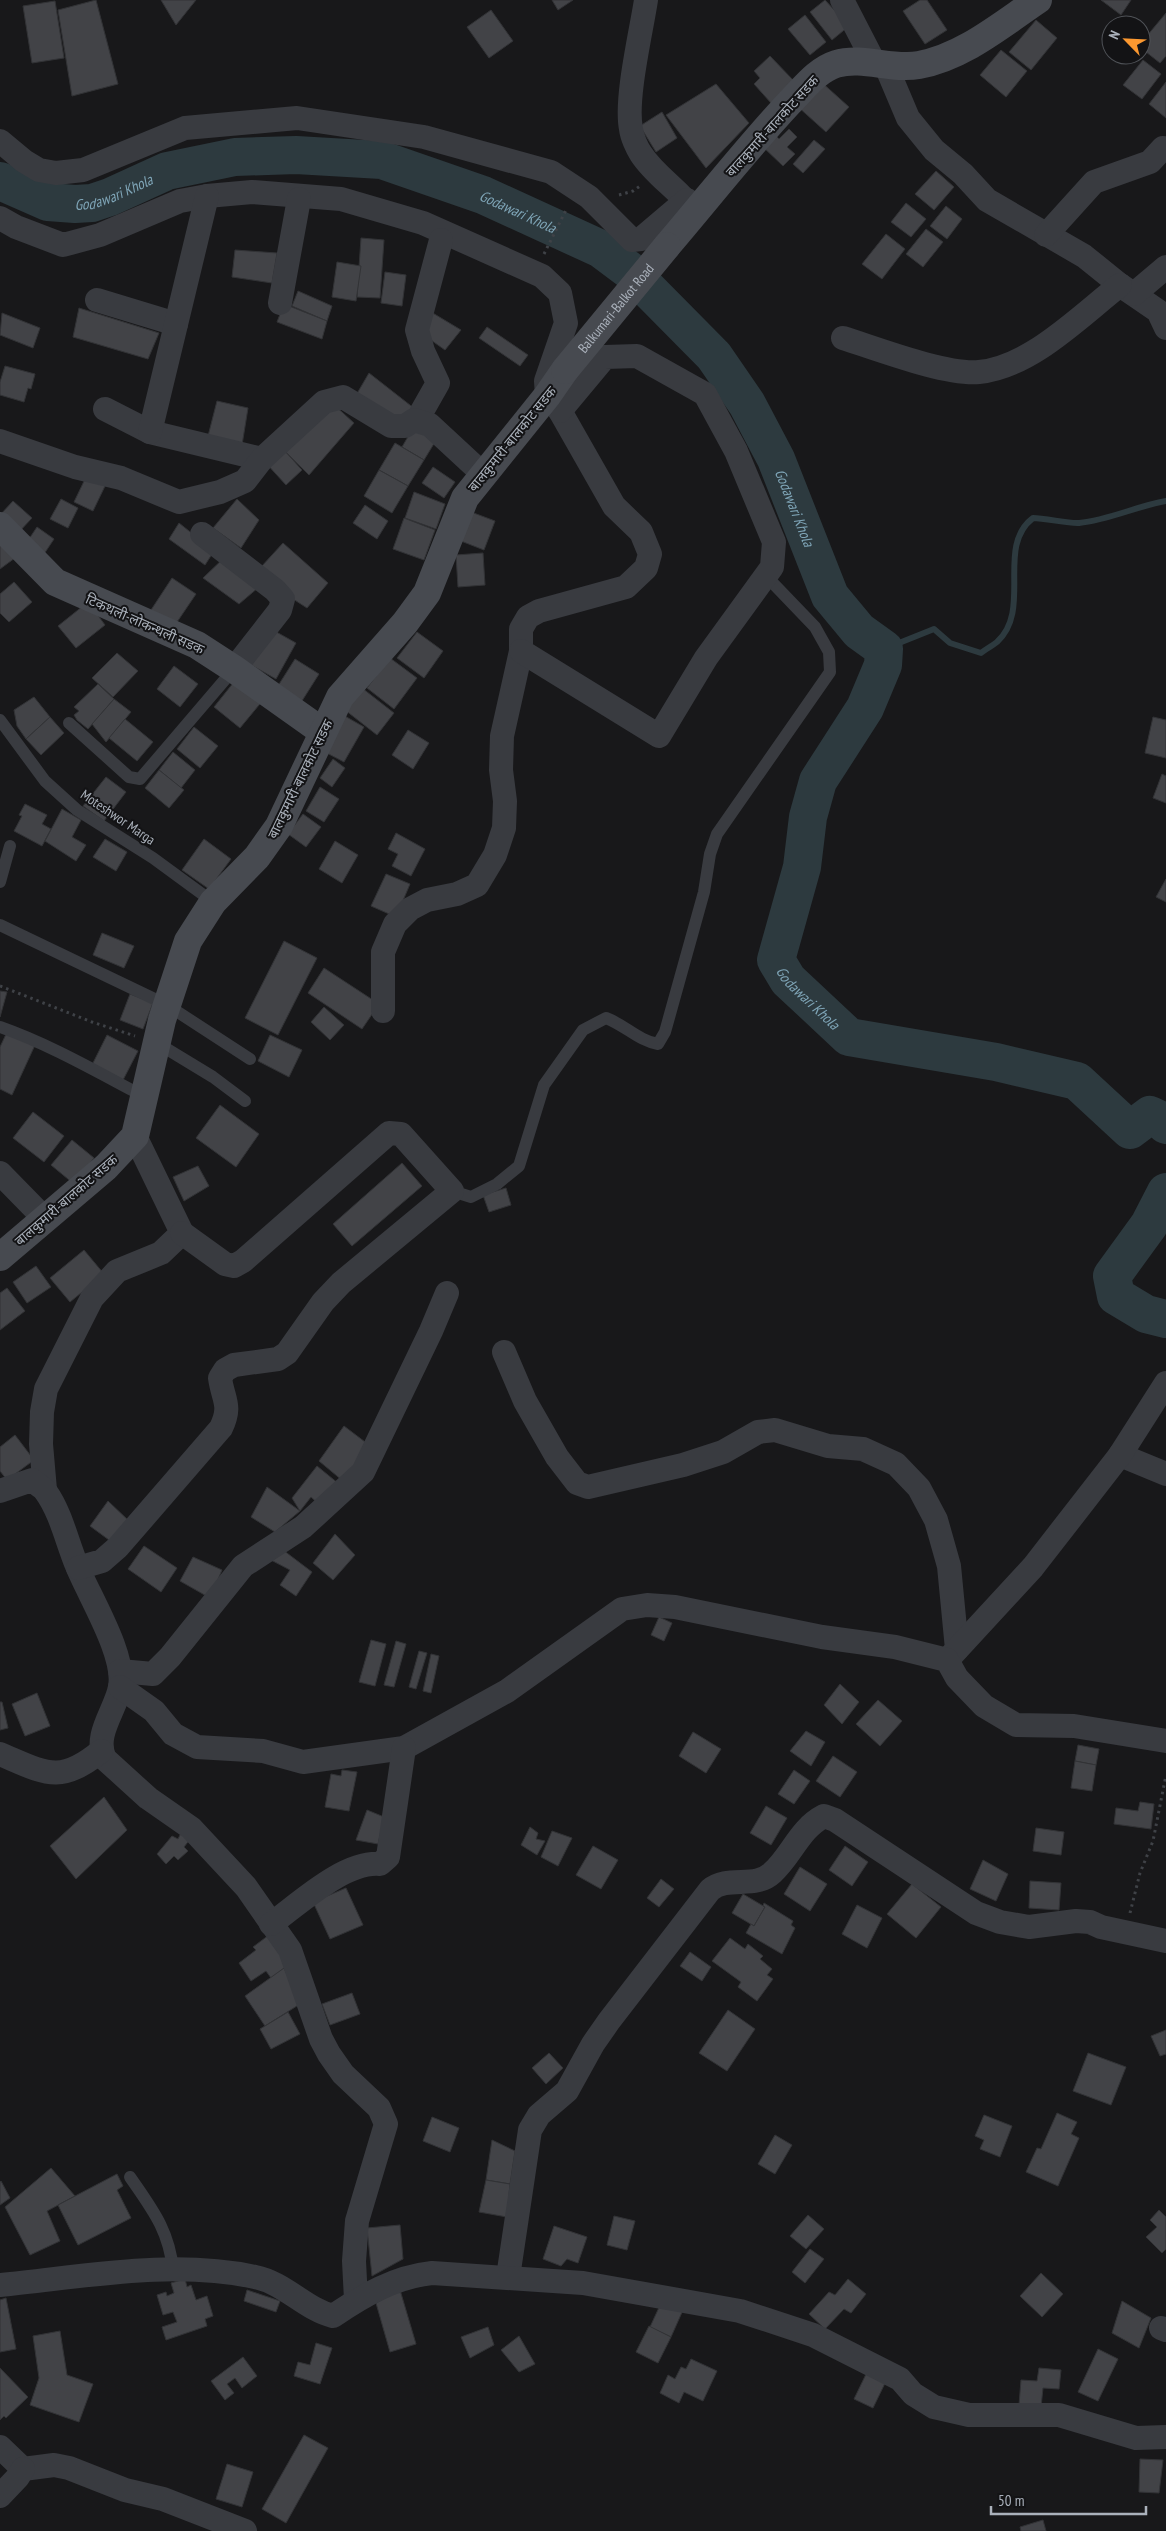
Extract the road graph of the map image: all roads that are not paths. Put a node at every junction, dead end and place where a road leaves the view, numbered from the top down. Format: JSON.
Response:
{"nodes":[{"id":1,"x":646,"y":0,"type":"edge"},
{"id":2,"x":842,"y":0,"type":"edge"},
{"id":3,"x":1038,"y":0,"type":"edge"},
{"id":4,"x":880,"y":65,"type":"junction"},
{"id":5,"x":0,"y":141,"type":"edge"},
{"id":6,"x":1163,"y":148,"type":"dead end"},
{"id":7,"x":207,"y":196,"type":"junction"},
{"id":8,"x":299,"y":199,"type":"dead end"},
{"id":9,"x":691,"y":206,"type":"junction"},
{"id":10,"x":1,"y":229,"type":"edge"},
{"id":11,"x":1046,"y":235,"type":"junction"},
{"id":12,"x":441,"y":240,"type":"dead end"},
{"id":13,"x":667,"y":246,"type":"joint"},
{"id":14,"x":1166,"y":267,"type":"edge"},
{"id":15,"x":1127,"y":290,"type":"junction"},
{"id":16,"x":97,"y":300,"type":"dead end"},
{"id":17,"x":280,"y":303,"type":"dead end"},
{"id":18,"x":566,"y":323,"type":"junction"},
{"id":19,"x":176,"y":324,"type":"junction"},
{"id":20,"x":1166,"y":328,"type":"edge"},
{"id":21,"x":843,"y":338,"type":"dead end"},
{"id":22,"x":605,"y":357,"type":"junction"},
{"id":23,"x":565,"y":370,"type":"joint"},
{"id":24,"x":554,"y":404,"type":"junction"},
{"id":25,"x":105,"y":409,"type":"dead end"},
{"id":26,"x":421,"y":413,"type":"dead end"},
{"id":27,"x":150,"y":432,"type":"junction"},
{"id":28,"x":0,"y":442,"type":"edge"},
{"id":29,"x":262,"y":459,"type":"junction"},
{"id":30,"x":484,"y":475,"type":"junction"},
{"id":31,"x":0,"y":526,"type":"edge"},
{"id":32,"x":202,"y":534,"type":"dead end"},
{"id":33,"x":766,"y":576,"type":"junction"},
{"id":34,"x":520,"y":652,"type":"junction"},
{"id":35,"x":234,"y":669,"type":"junction"},
{"id":36,"x":0,"y":720,"type":"edge"},
{"id":37,"x":69,"y":723,"type":"dead end"},
{"id":38,"x":322,"y":732,"type":"junction"},
{"id":39,"x":10,"y":846,"type":"dead end"},
{"id":40,"x":0,"y":882,"type":"edge"},
{"id":41,"x":212,"y":902,"type":"junction"},
{"id":42,"x":0,"y":925,"type":"edge"},
{"id":43,"x":167,"y":1005,"type":"junction"},
{"id":44,"x":383,"y":1011,"type":"dead end"},
{"id":45,"x":0,"y":1027,"type":"edge"},
{"id":46,"x":157,"y":1043,"type":"junction"},
{"id":47,"x":250,"y":1058,"type":"dead end"},
{"id":48,"x":145,"y":1097,"type":"junction"},
{"id":49,"x":245,"y":1101,"type":"dead end"},
{"id":50,"x":135,"y":1136,"type":"junction"},
{"id":51,"x":0,"y":1172,"type":"edge"},
{"id":52,"x":452,"y":1190,"type":"junction"},
{"id":53,"x":45,"y":1219,"type":"junction"},
{"id":54,"x":182,"y":1233,"type":"junction"},
{"id":55,"x":0,"y":1257,"type":"edge"},
{"id":56,"x":447,"y":1293,"type":"dead end"},
{"id":57,"x":504,"y":1352,"type":"dead end"},
{"id":58,"x":1166,"y":1383,"type":"edge"},
{"id":59,"x":1120,"y":1455,"type":"junction"},
{"id":60,"x":1166,"y":1474,"type":"edge"},
{"id":61,"x":0,"y":1490,"type":"edge"},
{"id":62,"x":45,"y":1490,"type":"junction"},
{"id":63,"x":78,"y":1568,"type":"junction"},
{"id":64,"x":952,"y":1655,"type":"junction"},
{"id":65,"x":120,"y":1679,"type":"junction"},
{"id":66,"x":1166,"y":1741,"type":"edge"},
{"id":67,"x":404,"y":1748,"type":"junction"},
{"id":68,"x":101,"y":1751,"type":"junction"},
{"id":69,"x":0,"y":1754,"type":"edge"},
{"id":70,"x":271,"y":1924,"type":"junction"},
{"id":71,"x":1166,"y":1942,"type":"edge"},
{"id":72,"x":130,"y":2177,"type":"dead end"},
{"id":73,"x":173,"y":2270,"type":"junction"},
{"id":74,"x":508,"y":2277,"type":"junction"},
{"id":75,"x":0,"y":2285,"type":"edge"},
{"id":76,"x":356,"y":2300,"type":"junction"},
{"id":77,"x":1166,"y":2437,"type":"edge"},
{"id":78,"x":0,"y":2447,"type":"edge"},
{"id":79,"x":23,"y":2469,"type":"junction"},
{"id":80,"x":0,"y":2496,"type":"edge"},
{"id":81,"x":245,"y":2531,"type":"edge"}],
"edges":[{"from":1,"to":9,"type":"street"},
{"from":2,"to":4,"type":"street"},
{"from":3,"to":4,"type":"main road","name":"बालकुमारी-बालकोट सडक"},
{"from":4,"to":9,"type":"main road","name":"बालकुमारी-बालकोट सडक"},
{"from":4,"to":11,"type":"street"},
{"from":5,"to":9,"type":"street"},
{"from":6,"to":11,"type":"street"},
{"from":7,"to":10,"type":"street"},
{"from":7,"to":18,"type":"street"},
{"from":7,"to":19,"type":"street"},
{"from":8,"to":17,"type":"street"},
{"from":9,"to":13,"type":"main road","name":"बालकुमारी-बालकोट सडक"},
{"from":11,"to":15,"type":"street"},
{"from":12,"to":26,"type":"street"},
{"from":13,"to":23,"type":"main road","name":"Balkumari-Balkot Road","bridge":true},
{"from":14,"to":15,"type":"street"},
{"from":15,"to":20,"type":"street"},
{"from":15,"to":21,"type":"street"},
{"from":16,"to":19,"type":"street"},
{"from":18,"to":22,"type":"street"},
{"from":18,"to":24,"type":"street"},
{"from":19,"to":27,"type":"street"},
{"from":22,"to":24,"type":"street"},
{"from":22,"to":33,"type":"street"},
{"from":23,"to":24,"type":"main road","name":"बालकुमारी-बालकोट सडक"},
{"from":24,"to":30,"type":"main road","name":"बालकुमारी-बालकोट सडक"},
{"from":24,"to":34,"type":"street"},
{"from":25,"to":27,"type":"street"},
{"from":27,"to":29,"type":"street"},
{"from":28,"to":29,"type":"street"},
{"from":29,"to":30,"type":"street"},
{"from":30,"to":38,"type":"main road","name":"बालकुमारी-बालकोट सडक"},
{"from":31,"to":35,"type":"main road","name":"टिकथली-लोकन्थली सडक"},
{"from":32,"to":35,"type":"street"},
{"from":33,"to":34,"type":"street"},
{"from":33,"to":52,"type":"lane"},
{"from":34,"to":44,"type":"street"},
{"from":35,"to":37,"type":"lane"},
{"from":35,"to":38,"type":"main road","name":"टिकथली-लोकन्थली सडक"},
{"from":36,"to":41,"type":"lane","name":"Moteshwor Marga"},
{"from":38,"to":41,"type":"main road","name":"बालकुमारी-बालकोट सडक"},
{"from":39,"to":40,"type":"lane"},
{"from":41,"to":43,"type":"main road","name":"बालकुमारी-बालकोट सडक"},
{"from":42,"to":43,"type":"lane"},
{"from":43,"to":46,"type":"main road","name":"बालकुमारी-बालकोट सडक"},
{"from":43,"to":47,"type":"lane"},
{"from":45,"to":48,"type":"lane"},
{"from":46,"to":48,"type":"main road","name":"बालकुमारी-बालकोट सडक"},
{"from":46,"to":49,"type":"lane"},
{"from":48,"to":50,"type":"main road","name":"बालकुमारी-बालकोट सडक"},
{"from":50,"to":53,"type":"main road","name":"बालकुमारी-बालकोट सडक"},
{"from":50,"to":54,"type":"street"},
{"from":51,"to":53,"type":"street"},
{"from":52,"to":54,"type":"street"},
{"from":52,"to":63,"type":"street"},
{"from":53,"to":55,"type":"main road","name":"बालकुमारी-बालकोट सडक"},
{"from":54,"to":62,"type":"street"},
{"from":56,"to":65,"type":"street"},
{"from":57,"to":64,"type":"street"},
{"from":58,"to":59,"type":"street"},
{"from":59,"to":60,"type":"street"},
{"from":59,"to":64,"type":"street"},
{"from":61,"to":62,"type":"street"},
{"from":62,"to":63,"type":"street"},
{"from":63,"to":65,"type":"street"},
{"from":64,"to":66,"type":"street"},
{"from":64,"to":67,"type":"street"},
{"from":65,"to":67,"type":"street"},
{"from":65,"to":68,"type":"street"},
{"from":67,"to":70,"type":"street"},
{"from":68,"to":69,"type":"street"},
{"from":68,"to":70,"type":"street"},
{"from":70,"to":76,"type":"street"},
{"from":71,"to":74,"type":"street"},
{"from":72,"to":73,"type":"lane"},
{"from":73,"to":75,"type":"street"},
{"from":73,"to":76,"type":"street"},
{"from":74,"to":76,"type":"street"},
{"from":74,"to":77,"type":"street"},
{"from":78,"to":79,"type":"street"},
{"from":79,"to":80,"type":"street"},
{"from":79,"to":81,"type":"street"}]}
